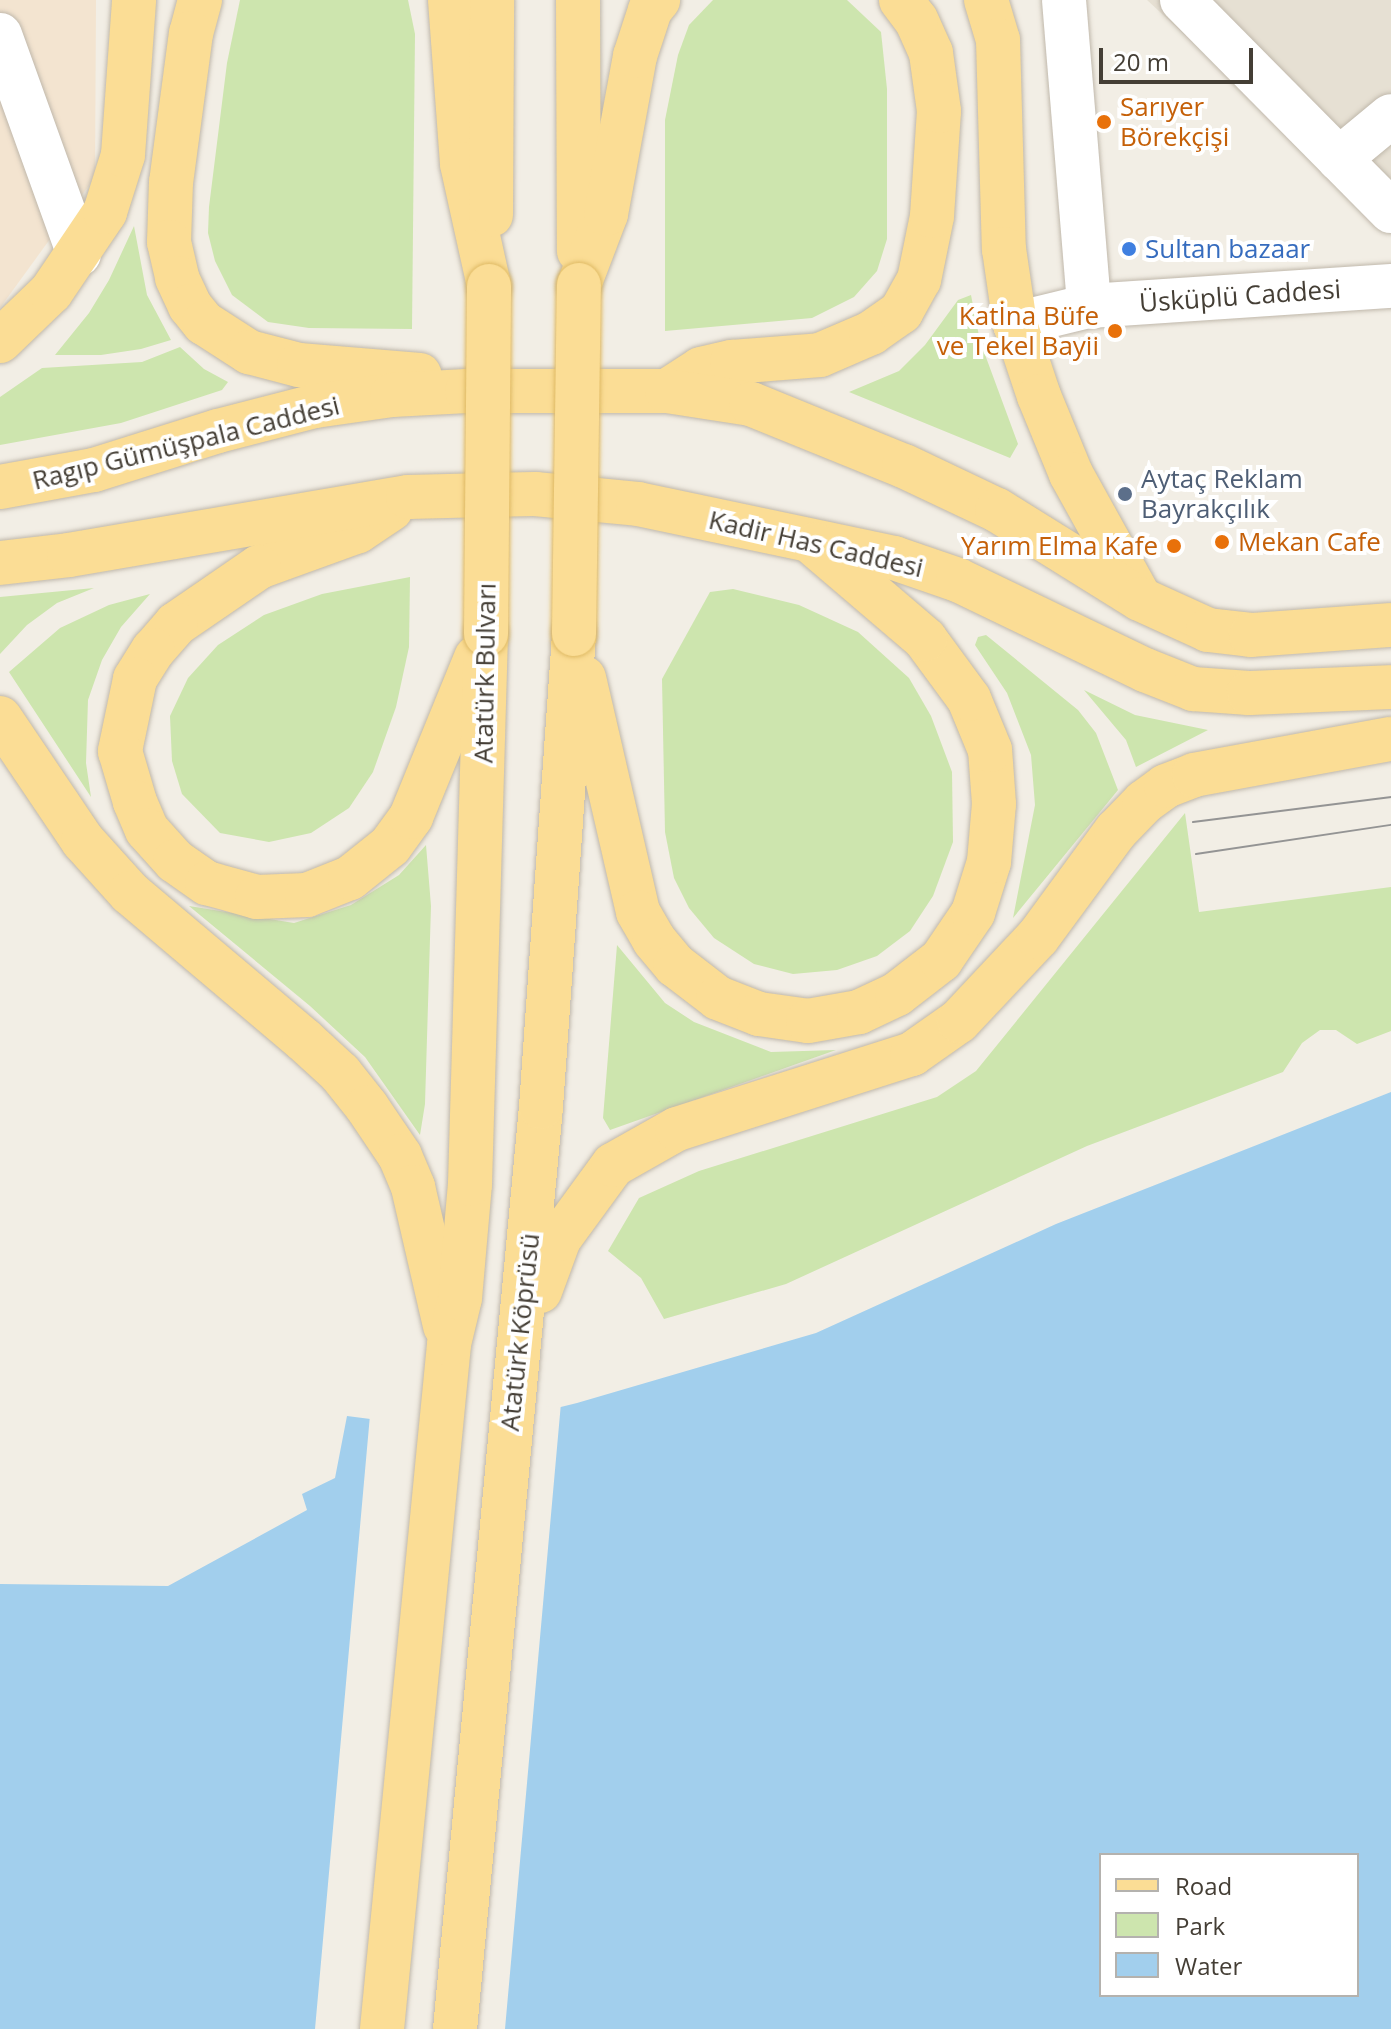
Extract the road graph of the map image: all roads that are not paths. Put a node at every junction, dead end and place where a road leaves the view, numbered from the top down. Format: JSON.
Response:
{"nodes":[{"id":1,"x":134,"y":0,"type":"edge"},
{"id":2,"x":200,"y":0,"type":"edge"},
{"id":3,"x":450,"y":0,"type":"edge"},
{"id":4,"x":492,"y":0,"type":"edge"},
{"id":5,"x":578,"y":0,"type":"edge"},
{"id":6,"x":658,"y":0,"type":"edge"},
{"id":7,"x":901,"y":0,"type":"edge"},
{"id":8,"x":986,"y":0,"type":"edge"},
{"id":9,"x":1064,"y":0,"type":"edge"},
{"id":10,"x":1182,"y":0,"type":"edge"},
{"id":11,"x":0,"y":35,"type":"edge"},
{"id":12,"x":1391,"y":116,"type":"edge"},
{"id":13,"x":1339,"y":159,"type":"junction"},
{"id":14,"x":1391,"y":211,"type":"edge"},
{"id":15,"x":79,"y":254,"type":"junction"},
{"id":16,"x":579,"y":285,"type":"junction"},
{"id":17,"x":489,"y":286,"type":"junction"},
{"id":18,"x":1391,"y":286,"type":"edge"},
{"id":19,"x":1089,"y":306,"type":"junction"},
{"id":20,"x":1015,"y":324,"type":"junction"},
{"id":21,"x":0,"y":341,"type":"edge"},
{"id":22,"x":467,"y":391,"type":"junction"},
{"id":23,"x":667,"y":391,"type":"junction"},
{"id":24,"x":0,"y":487,"type":"edge"},
{"id":25,"x":408,"y":497,"type":"junction"},
{"id":26,"x":807,"y":538,"type":"junction"},
{"id":27,"x":0,"y":563,"type":"edge"},
{"id":28,"x":1140,"y":599,"type":"junction"},
{"id":29,"x":1391,"y":625,"type":"edge"},
{"id":30,"x":486,"y":634,"type":"junction"},
{"id":31,"x":574,"y":634,"type":"junction"},
{"id":32,"x":1391,"y":687,"type":"edge"},
{"id":33,"x":0,"y":718,"type":"edge"},
{"id":34,"x":1391,"y":739,"type":"edge"},
{"id":35,"x":449,"y":1344,"type":"junction"},
{"id":36,"x":517,"y":1349,"type":"junction"},
{"id":37,"x":382,"y":2029,"type":"edge"},
{"id":38,"x":455,"y":2029,"type":"edge"}],
"edges":[{"from":1,"to":15,"type":"main road"},
{"from":2,"to":22,"type":"main road"},
{"from":3,"to":17,"type":"main road"},
{"from":4,"to":17,"type":"main road","name":"Atatürk Bulvarı"},
{"from":5,"to":16,"type":"main road"},
{"from":6,"to":16,"type":"main road"},
{"from":7,"to":23,"type":"main road"},
{"from":8,"to":20,"type":"main road"},
{"from":9,"to":19,"type":"street"},
{"from":10,"to":13,"type":"street"},
{"from":11,"to":15,"type":"street"},
{"from":12,"to":13,"type":"street"},
{"from":13,"to":14,"type":"street"},
{"from":15,"to":21,"type":"main road"},
{"from":16,"to":31,"type":"main road","bridge":true},
{"from":17,"to":30,"type":"main road","name":"Atatürk Bulvarı","bridge":true},
{"from":18,"to":19,"type":"street","name":"Üsküplü Caddesi"},
{"from":19,"to":20,"type":"street","name":"Üsküplü Caddesi"},
{"from":20,"to":28,"type":"main road"},
{"from":22,"to":23,"type":"main road"},
{"from":22,"to":24,"type":"main road","name":"Ragıp Gümüşpala Caddesi"},
{"from":23,"to":28,"type":"main road"},
{"from":25,"to":26,"type":"main road","name":"Kadir Has Caddesi"},
{"from":25,"to":27,"type":"main road"},
{"from":25,"to":30,"type":"main road"},
{"from":26,"to":31,"type":"main road"},
{"from":26,"to":32,"type":"main road","name":"Kadir Has Caddesi"},
{"from":28,"to":29,"type":"main road"},
{"from":30,"to":35,"type":"main road","name":"Atatürk Bulvarı"},
{"from":31,"to":36,"type":"main road","name":"Atatürk Köprüsü"},
{"from":33,"to":35,"type":"main road"},
{"from":34,"to":36,"type":"main road"},
{"from":35,"to":37,"type":"main road"},
{"from":36,"to":38,"type":"main road","name":"Atatürk Köprüsü"}]}
